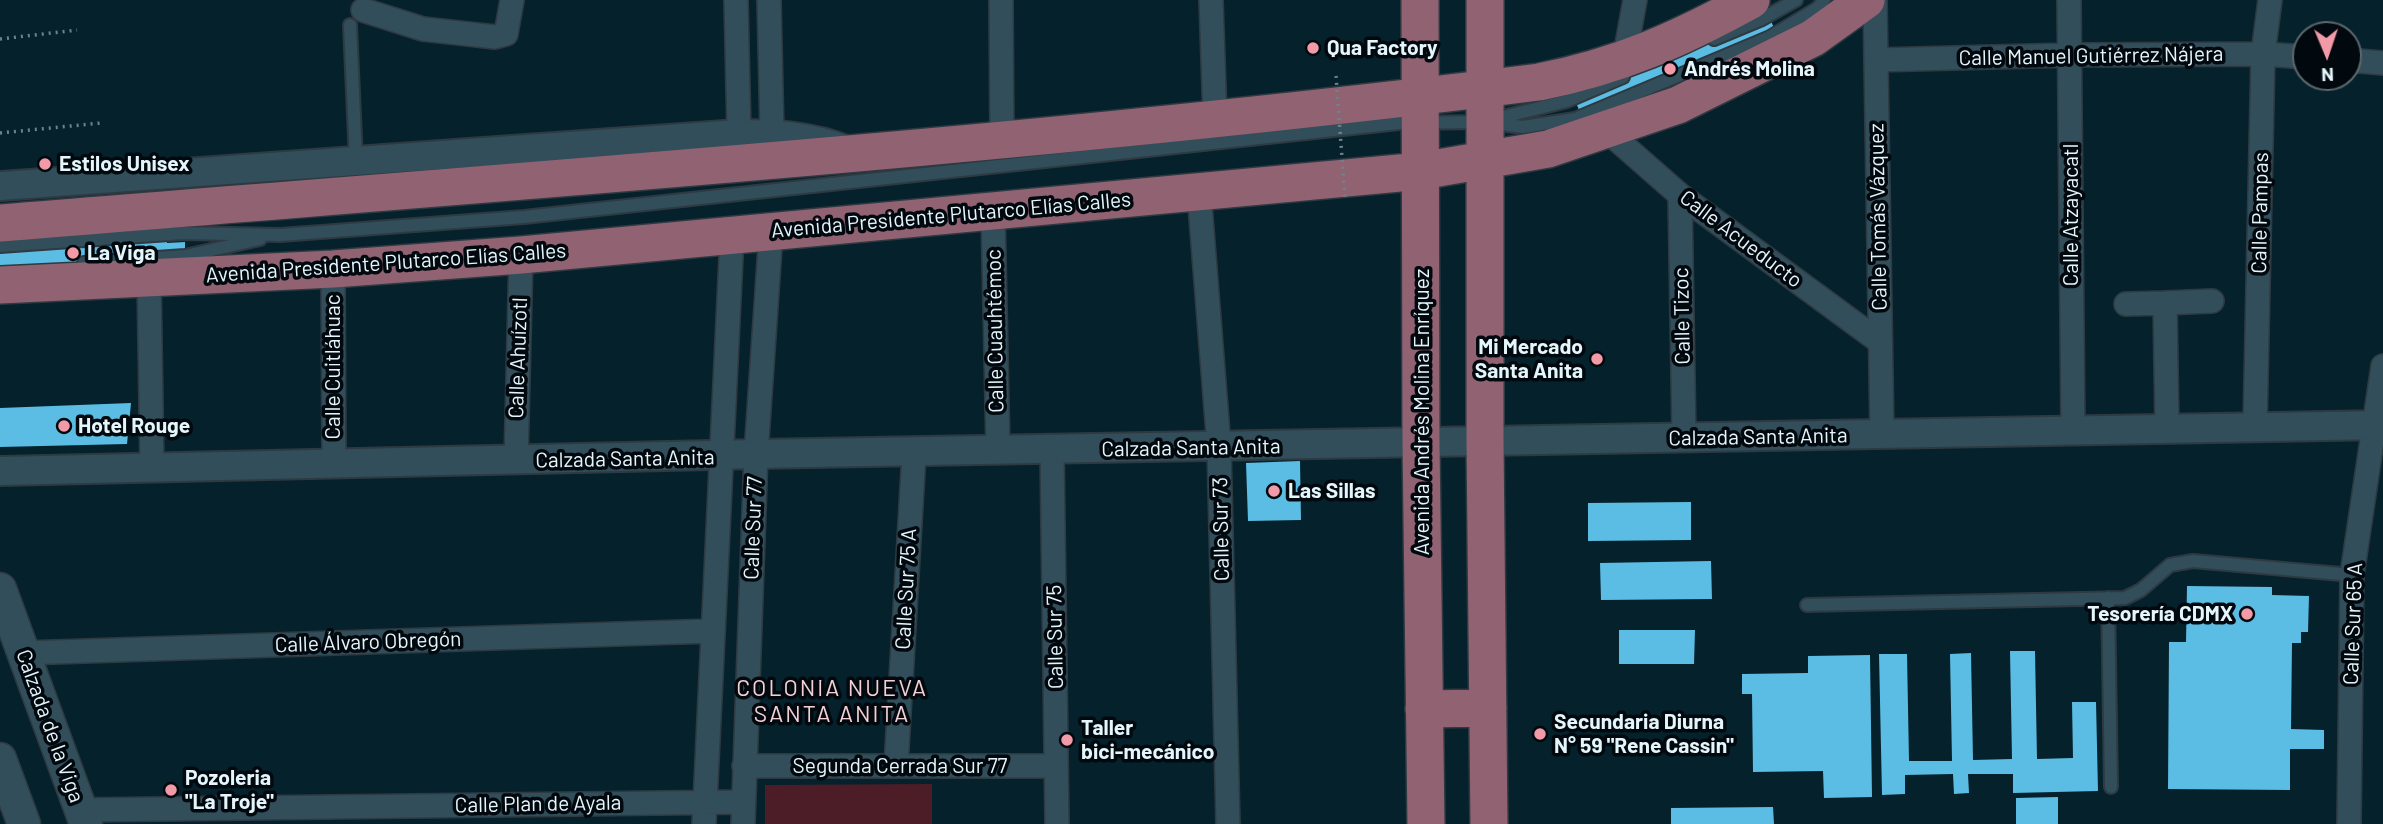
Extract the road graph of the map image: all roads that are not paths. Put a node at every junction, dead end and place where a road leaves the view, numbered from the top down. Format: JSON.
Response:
{"nodes":[{"id":1,"x":512,"y":0,"type":"edge"},
{"id":2,"x":736,"y":0,"type":"edge"},
{"id":3,"x":769,"y":0,"type":"edge"},
{"id":4,"x":1001,"y":0,"type":"edge"},
{"id":5,"x":1211,"y":0,"type":"edge"},
{"id":6,"x":1420,"y":0,"type":"edge"},
{"id":7,"x":1485,"y":0,"type":"edge"},
{"id":8,"x":1634,"y":0,"type":"edge"},
{"id":9,"x":1751,"y":0,"type":"edge"},
{"id":10,"x":1796,"y":0,"type":"edge"},
{"id":11,"x":1824,"y":0,"type":"edge"},
{"id":12,"x":1866,"y":0,"type":"edge"},
{"id":13,"x":1875,"y":0,"type":"edge"},
{"id":14,"x":2069,"y":0,"type":"edge"},
{"id":15,"x":2270,"y":0,"type":"edge"},
{"id":16,"x":356,"y":17,"type":"joint"},
{"id":17,"x":1701,"y":44,"type":"dead end"},
{"id":18,"x":2263,"y":54,"type":"junction"},
{"id":19,"x":2070,"y":55,"type":"junction"},
{"id":20,"x":2292,"y":56,"type":"edge"},
{"id":21,"x":1876,"y":60,"type":"junction"},
{"id":22,"x":2362,"y":61,"type":"edge"},
{"id":23,"x":2383,"y":63,"type":"edge"},
{"id":24,"x":1632,"y":65,"type":"junction"},
{"id":25,"x":1484,"y":106,"type":"junction"},
{"id":26,"x":1421,"y":109,"type":"junction"},
{"id":27,"x":1215,"y":119,"type":"junction"},
{"id":28,"x":1607,"y":131,"type":"junction"},
{"id":29,"x":739,"y":134,"type":"junction"},
{"id":30,"x":772,"y":134,"type":"junction"},
{"id":31,"x":1002,"y":139,"type":"junction"},
{"id":32,"x":855,"y":154,"type":"junction"},
{"id":33,"x":356,"y":161,"type":"junction"},
{"id":34,"x":1485,"y":162,"type":"junction"},
{"id":35,"x":1421,"y":172,"type":"junction"},
{"id":36,"x":0,"y":186,"type":"edge"},
{"id":37,"x":1199,"y":192,"type":"junction"},
{"id":38,"x":1680,"y":195,"type":"junction"},
{"id":39,"x":993,"y":212,"type":"junction"},
{"id":40,"x":0,"y":222,"type":"edge"},
{"id":41,"x":771,"y":232,"type":"junction"},
{"id":42,"x":280,"y":235,"type":"junction"},
{"id":43,"x":732,"y":236,"type":"junction"},
{"id":44,"x":0,"y":246,"type":"edge"},
{"id":45,"x":521,"y":256,"type":"junction"},
{"id":46,"x":66,"y":264,"type":"dead end"},
{"id":47,"x":333,"y":269,"type":"junction"},
{"id":48,"x":149,"y":279,"type":"junction"},
{"id":49,"x":0,"y":285,"type":"edge"},
{"id":50,"x":2213,"y":301,"type":"dead end"},
{"id":51,"x":2165,"y":303,"type":"junction"},
{"id":52,"x":2126,"y":304,"type":"dead end"},
{"id":53,"x":1880,"y":342,"type":"junction"},
{"id":54,"x":2383,"y":366,"type":"edge"},
{"id":55,"x":2379,"y":425,"type":"edge"},
{"id":56,"x":2255,"y":427,"type":"junction"},
{"id":57,"x":2167,"y":429,"type":"junction"},
{"id":58,"x":2073,"y":431,"type":"junction"},
{"id":59,"x":1882,"y":435,"type":"junction"},
{"id":60,"x":1684,"y":438,"type":"junction"},
{"id":61,"x":1485,"y":442,"type":"junction"},
{"id":62,"x":1421,"y":443,"type":"junction"},
{"id":63,"x":1219,"y":447,"type":"junction"},
{"id":64,"x":1052,"y":450,"type":"junction"},
{"id":65,"x":998,"y":451,"type":"junction"},
{"id":66,"x":914,"y":453,"type":"junction"},
{"id":67,"x":756,"y":454,"type":"junction"},
{"id":68,"x":720,"y":457,"type":"junction"},
{"id":69,"x":516,"y":461,"type":"junction"},
{"id":70,"x":334,"y":465,"type":"junction"},
{"id":71,"x":152,"y":468,"type":"junction"},
{"id":72,"x":0,"y":471,"type":"edge"},
{"id":73,"x":2352,"y":575,"type":"junction"},
{"id":74,"x":0,"y":589,"type":"edge"},
{"id":75,"x":2108,"y":598,"type":"junction"},
{"id":76,"x":1807,"y":606,"type":"dead end"},
{"id":77,"x":712,"y":631,"type":"junction"},
{"id":78,"x":23,"y":653,"type":"junction"},
{"id":79,"x":1488,"y":708,"type":"junction"},
{"id":80,"x":1424,"y":709,"type":"junction"},
{"id":81,"x":0,"y":759,"type":"edge"},
{"id":82,"x":744,"y":766,"type":"junction"},
{"id":83,"x":896,"y":766,"type":"junction"},
{"id":84,"x":1056,"y":766,"type":"junction"},
{"id":85,"x":2110,"y":786,"type":"dead end"},
{"id":86,"x":704,"y":813,"type":"edge"},
{"id":87,"x":743,"y":813,"type":"edge"},
{"id":88,"x":83,"y":817,"type":"edge"},
{"id":89,"x":24,"y":824,"type":"edge"},
{"id":90,"x":1056,"y":824,"type":"edge"},
{"id":91,"x":1228,"y":824,"type":"edge"},
{"id":92,"x":1426,"y":824,"type":"edge"},
{"id":93,"x":1489,"y":824,"type":"edge"},
{"id":94,"x":2349,"y":824,"type":"edge"}],
"edges":[{"from":1,"to":16,"type":"street"},
{"from":2,"to":29,"type":"street"},
{"from":3,"to":30,"type":"street"},
{"from":4,"to":31,"type":"street"},
{"from":5,"to":27,"type":"street"},
{"from":6,"to":26,"type":"main road","name":"Avenida Andrés Molina Enríquez"},
{"from":7,"to":25,"type":"main road"},
{"from":8,"to":24,"type":"street"},
{"from":9,"to":24,"type":"main road"},
{"from":10,"to":17,"type":"lane"},
{"from":11,"to":25,"type":"lane"},
{"from":12,"to":28,"type":"main road","name":"Avenida Presidente Plutarco Elías Calles"},
{"from":13,"to":21,"type":"street","name":"Calle Tomás Vázquez"},
{"from":14,"to":19,"type":"street","name":"Calle Atzayacatl"},
{"from":15,"to":18,"type":"street","name":"Calle Pampas"},
{"from":16,"to":33,"type":"lane"},
{"from":18,"to":19,"type":"street","name":"Calle Manuel Gutiérrez Nájera"},
{"from":18,"to":20,"type":"street","name":"Calle Manuel Gutiérrez Nájera"},
{"from":18,"to":56,"type":"street","name":"Calle Pampas"},
{"from":19,"to":21,"type":"street","name":"Calle Manuel Gutiérrez Nájera"},
{"from":19,"to":58,"type":"street","name":"Calle Atzayacatl"},
{"from":21,"to":53,"type":"street","name":"Calle Tomás Vázquez"},
{"from":22,"to":23,"type":"street"},
{"from":24,"to":25,"type":"main road"},
{"from":25,"to":26,"type":"main road"},
{"from":25,"to":34,"type":"main road"},
{"from":26,"to":27,"type":"main road"},
{"from":26,"to":35,"type":"main road","name":"Avenida Andrés Molina Enríquez"},
{"from":26,"to":42,"type":"lane"},
{"from":27,"to":31,"type":"main road"},
{"from":28,"to":34,"type":"main road","name":"Avenida Presidente Plutarco Elías Calles"},
{"from":28,"to":38,"type":"street","name":"Calle Acueducto"},
{"from":29,"to":30,"type":"street"},
{"from":29,"to":33,"type":"street"},
{"from":30,"to":32,"type":"street"},
{"from":31,"to":32,"type":"main road"},
{"from":32,"to":40,"type":"main road"},
{"from":33,"to":36,"type":"street"},
{"from":34,"to":35,"type":"main road","name":"Avenida Presidente Plutarco Elías Calles"},
{"from":34,"to":61,"type":"main road"},
{"from":35,"to":37,"type":"main road","name":"Avenida Presidente Plutarco Elías Calles"},
{"from":35,"to":62,"type":"main road","name":"Avenida Andrés Molina Enríquez"},
{"from":37,"to":39,"type":"main road","name":"Avenida Presidente Plutarco Elías Calles"},
{"from":37,"to":63,"type":"street","name":"Calle Sur 73"},
{"from":38,"to":53,"type":"street","name":"Calle Acueducto"},
{"from":38,"to":60,"type":"street","name":"Calle Tizoc"},
{"from":39,"to":41,"type":"main road","name":"Avenida Presidente Plutarco Elías Calles"},
{"from":39,"to":65,"type":"street","name":"Calle Cuauhtémoc"},
{"from":41,"to":43,"type":"main road","name":"Avenida Presidente Plutarco Elías Calles"},
{"from":41,"to":67,"type":"street","name":"Calle Sur 77"},
{"from":42,"to":44,"type":"lane"},
{"from":42,"to":46,"type":"lane"},
{"from":43,"to":45,"type":"main road","name":"Avenida Presidente Plutarco Elías Calles"},
{"from":43,"to":68,"type":"street","name":"Calle Sur 77"},
{"from":45,"to":47,"type":"main road","name":"Avenida Presidente Plutarco Elías Calles"},
{"from":45,"to":69,"type":"street","name":"Calle Ahuízotl"},
{"from":47,"to":48,"type":"main road","name":"Avenida Presidente Plutarco Elías Calles"},
{"from":47,"to":70,"type":"street","name":"Calle Cuitláhuac"},
{"from":48,"to":49,"type":"main road","name":"Avenida Presidente Plutarco Elías Calles"},
{"from":48,"to":71,"type":"street"},
{"from":50,"to":51,"type":"street"},
{"from":51,"to":52,"type":"street"},
{"from":51,"to":57,"type":"street"},
{"from":53,"to":59,"type":"street","name":"Calle Tomás Vázquez"},
{"from":54,"to":55,"type":"street","name":"Calle Sur 65 A"},
{"from":55,"to":56,"type":"street","name":"Calzada Santa Anita"},
{"from":55,"to":73,"type":"street","name":"Calle Sur 65 A"},
{"from":56,"to":57,"type":"street","name":"Calzada Santa Anita"},
{"from":57,"to":58,"type":"street","name":"Calzada Santa Anita"},
{"from":58,"to":59,"type":"street","name":"Calzada Santa Anita"},
{"from":59,"to":60,"type":"street","name":"Calzada Santa Anita"},
{"from":60,"to":61,"type":"street","name":"Calzada Santa Anita"},
{"from":61,"to":62,"type":"street","name":"Calzada Santa Anita"},
{"from":61,"to":79,"type":"main road"},
{"from":62,"to":63,"type":"street","name":"Calzada Santa Anita"},
{"from":62,"to":80,"type":"main road","name":"Avenida Andrés Molina Enríquez"},
{"from":63,"to":64,"type":"street","name":"Calzada Santa Anita"},
{"from":63,"to":91,"type":"street","name":"Calle Sur 73"},
{"from":64,"to":65,"type":"street","name":"Calzada Santa Anita"},
{"from":64,"to":84,"type":"street","name":"Calle Sur 75"},
{"from":65,"to":66,"type":"street","name":"Calzada Santa Anita"},
{"from":66,"to":67,"type":"street","name":"Calzada Santa Anita"},
{"from":66,"to":83,"type":"street","name":"Calle Sur 75 A"},
{"from":67,"to":68,"type":"street","name":"Calzada Santa Anita"},
{"from":67,"to":82,"type":"street","name":"Calle Sur 77"},
{"from":68,"to":69,"type":"street","name":"Calzada Santa Anita"},
{"from":68,"to":77,"type":"street","name":"Calle Sur 77"},
{"from":69,"to":70,"type":"street","name":"Calzada Santa Anita"},
{"from":70,"to":71,"type":"street","name":"Calzada Santa Anita"},
{"from":71,"to":72,"type":"street","name":"Calzada Santa Anita"},
{"from":73,"to":75,"type":"lane"},
{"from":73,"to":94,"type":"street","name":"Calle Sur 65 A"},
{"from":74,"to":78,"type":"main road","name":"Calzada de la Viga"},
{"from":75,"to":76,"type":"lane"},
{"from":75,"to":85,"type":"lane"},
{"from":77,"to":78,"type":"street","name":"Calle Álvaro Obregón"},
{"from":77,"to":86,"type":"street","name":"Calle Sur 77"},
{"from":78,"to":88,"type":"main road","name":"Calzada de la Viga"},
{"from":79,"to":80,"type":"main road"},
{"from":79,"to":93,"type":"main road"},
{"from":80,"to":92,"type":"main road","name":"Avenida Andrés Molina Enríquez"},
{"from":81,"to":89,"type":"main road"},
{"from":82,"to":83,"type":"street","name":"Segunda Cerrada Sur 77"},
{"from":82,"to":87,"type":"street","name":"Calle Sur 77"},
{"from":83,"to":84,"type":"street","name":"Segunda Cerrada Sur 77"},
{"from":84,"to":90,"type":"street","name":"Calle Sur 75"},
{"from":86,"to":87,"type":"street","name":"Calle Plan de Ayala"},
{"from":86,"to":88,"type":"street","name":"Calle Plan de Ayala"}]}
